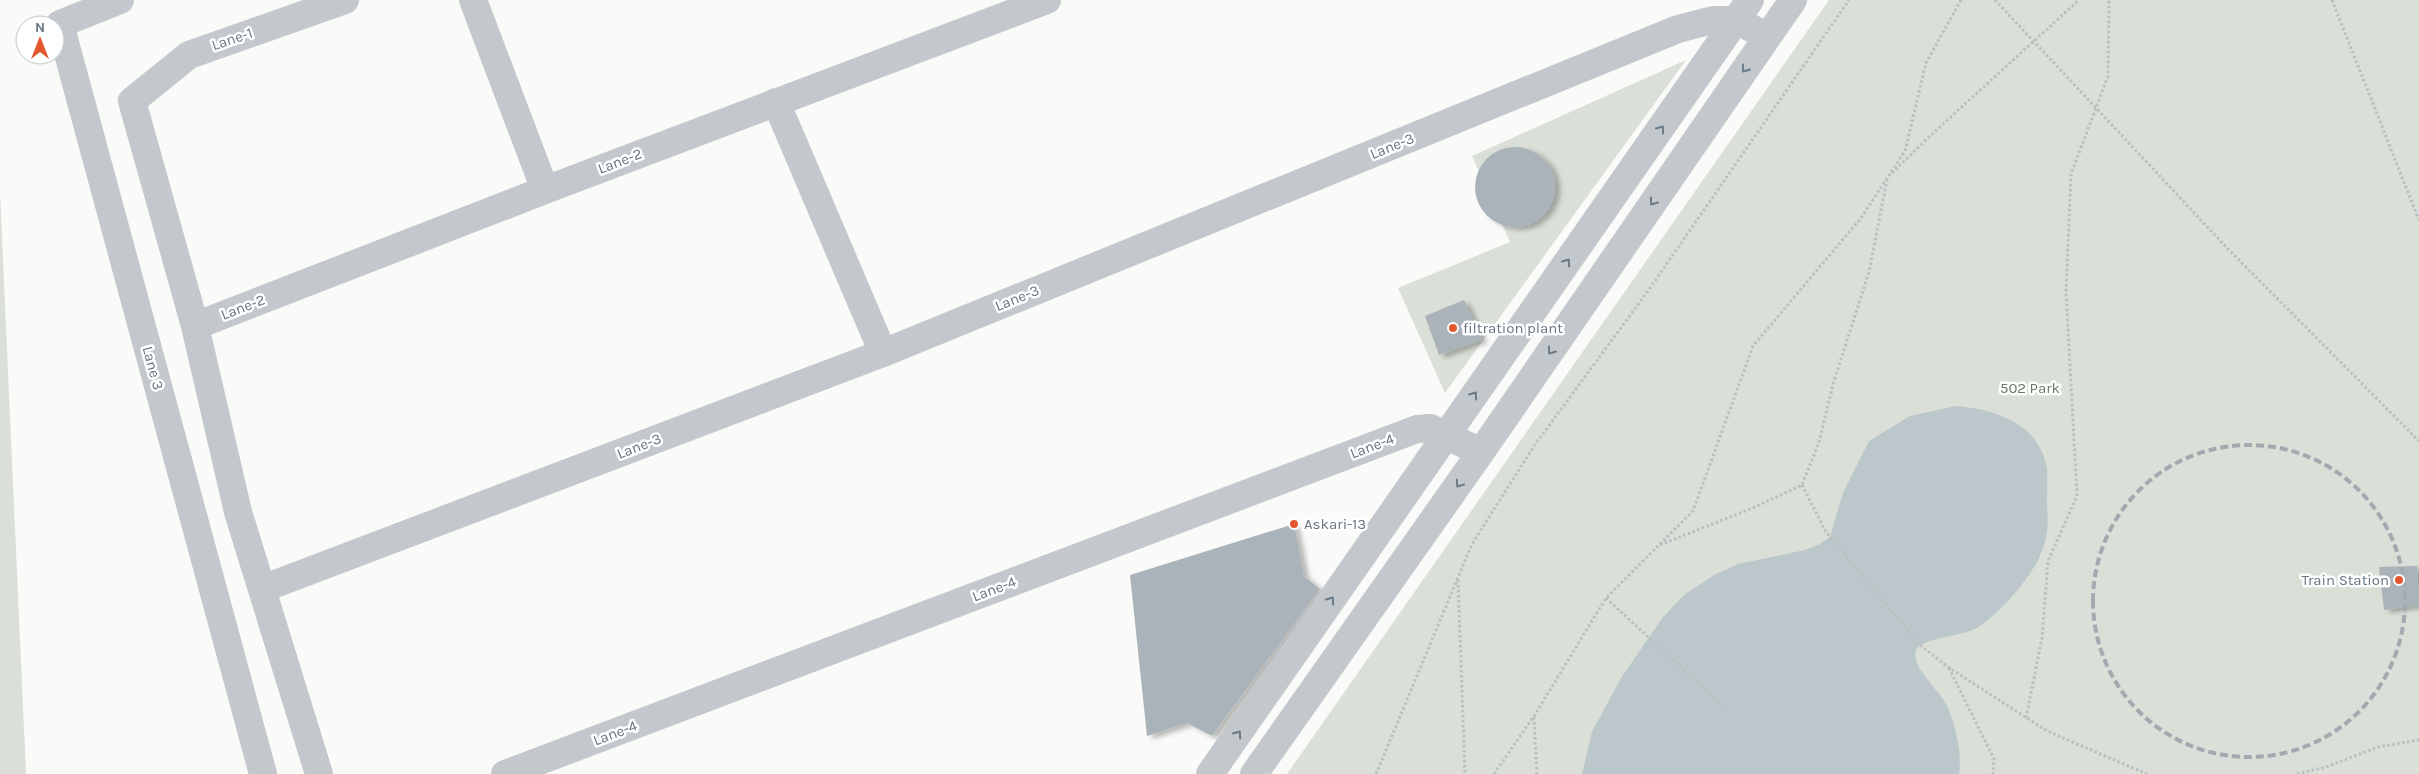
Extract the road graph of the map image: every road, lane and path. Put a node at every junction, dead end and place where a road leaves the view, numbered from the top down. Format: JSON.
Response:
{"nodes":[{"id":1,"x":120,"y":0,"type":"edge"},
{"id":2,"x":345,"y":0,"type":"edge"},
{"id":3,"x":473,"y":0,"type":"edge"},
{"id":4,"x":1047,"y":0,"type":"edge"},
{"id":5,"x":1793,"y":0,"type":"edge"},
{"id":6,"x":1849,"y":0,"type":"edge"},
{"id":7,"x":1961,"y":0,"type":"edge"},
{"id":8,"x":1994,"y":0,"type":"edge"},
{"id":9,"x":2079,"y":0,"type":"edge"},
{"id":10,"x":2109,"y":0,"type":"edge"},
{"id":11,"x":2332,"y":0,"type":"edge"},
{"id":12,"x":1743,"y":10,"type":"edge"},
{"id":13,"x":58,"y":12,"type":"edge"},
{"id":14,"x":1767,"y":37,"type":"junction"},
{"id":15,"x":2033,"y":42,"type":"junction"},
{"id":16,"x":776,"y":102,"type":"junction"},
{"id":17,"x":2095,"y":109,"type":"junction"},
{"id":18,"x":1887,"y":178,"type":"junction"},
{"id":19,"x":545,"y":190,"type":"junction"},
{"id":20,"x":2419,"y":220,"type":"edge"},
{"id":21,"x":195,"y":326,"type":"junction"},
{"id":22,"x":883,"y":353,"type":"junction"},
{"id":23,"x":1446,"y":435,"type":"junction"},
{"id":24,"x":2419,"y":441,"type":"edge"},
{"id":25,"x":1481,"y":452,"type":"junction"},
{"id":26,"x":1802,"y":485,"type":"junction"},
{"id":27,"x":1658,"y":546,"type":"junction"},
{"id":28,"x":1458,"y":580,"type":"junction"},
{"id":29,"x":262,"y":589,"type":"junction"},
{"id":30,"x":1606,"y":598,"type":"junction"},
{"id":31,"x":1948,"y":668,"type":"junction"},
{"id":32,"x":1725,"y":708,"type":"dead end"},
{"id":33,"x":1534,"y":716,"type":"junction"},
{"id":34,"x":2026,"y":718,"type":"junction"},
{"id":35,"x":2419,"y":740,"type":"edge"},
{"id":36,"x":2307,"y":773,"type":"edge"},
{"id":37,"x":263,"y":774,"type":"edge"},
{"id":38,"x":319,"y":774,"type":"edge"},
{"id":39,"x":505,"y":774,"type":"edge"},
{"id":40,"x":1210,"y":774,"type":"edge"},
{"id":41,"x":1254,"y":774,"type":"edge"},
{"id":42,"x":1376,"y":774,"type":"edge"},
{"id":43,"x":1465,"y":774,"type":"edge"},
{"id":44,"x":1494,"y":774,"type":"edge"},
{"id":45,"x":1537,"y":774,"type":"edge"},
{"id":46,"x":1993,"y":774,"type":"edge"},
{"id":47,"x":2147,"y":774,"type":"edge"},
{"id":48,"x":2297,"y":774,"type":"edge"}],
"edges":[{"from":1,"to":13,"type":"street","name":"Lane 3"},
{"from":2,"to":21,"type":"street","name":"Lane-1"},
{"from":3,"to":19,"type":"street"},
{"from":4,"to":16,"type":"street","name":"Lane-2"},
{"from":5,"to":14,"type":"street"},
{"from":6,"to":28,"type":"path"},
{"from":7,"to":18,"type":"path"},
{"from":8,"to":15,"type":"path"},
{"from":9,"to":15,"type":"path"},
{"from":10,"to":17,"type":"path"},
{"from":11,"to":20,"type":"path"},
{"from":12,"to":14,"type":"street"},
{"from":12,"to":22,"type":"street","name":"Lane-3"},
{"from":23,"to":12,"type":"street","one_way":true},
{"from":13,"to":37,"type":"street","name":"Lane 3"},
{"from":14,"to":25,"type":"street","one_way":true},
{"from":15,"to":17,"type":"path"},
{"from":15,"to":18,"type":"path"},
{"from":16,"to":19,"type":"street","name":"Lane-2"},
{"from":16,"to":22,"type":"street"},
{"from":17,"to":24,"type":"path"},
{"from":17,"to":34,"type":"path"},
{"from":18,"to":26,"type":"path"},
{"from":18,"to":27,"type":"path"},
{"from":19,"to":21,"type":"street","name":"Lane-2"},
{"from":21,"to":29,"type":"street"},
{"from":22,"to":29,"type":"street","name":"Lane-3"},
{"from":23,"to":25,"type":"street","name":"Lane-4"},
{"from":23,"to":39,"type":"street","name":"Lane-4"},
{"from":40,"to":23,"type":"street","one_way":true},
{"from":25,"to":41,"type":"street","one_way":true},
{"from":26,"to":27,"type":"path"},
{"from":26,"to":31,"type":"path"},
{"from":27,"to":30,"type":"path"},
{"from":28,"to":42,"type":"path"},
{"from":28,"to":43,"type":"path"},
{"from":29,"to":38,"type":"street"},
{"from":30,"to":32,"type":"path"},
{"from":30,"to":33,"type":"path"},
{"from":31,"to":34,"type":"path"},
{"from":31,"to":46,"type":"path"},
{"from":33,"to":44,"type":"path"},
{"from":33,"to":45,"type":"path"},
{"from":34,"to":47,"type":"path"},
{"from":35,"to":36,"type":"path"},
{"from":36,"to":48,"type":"path"}]}
